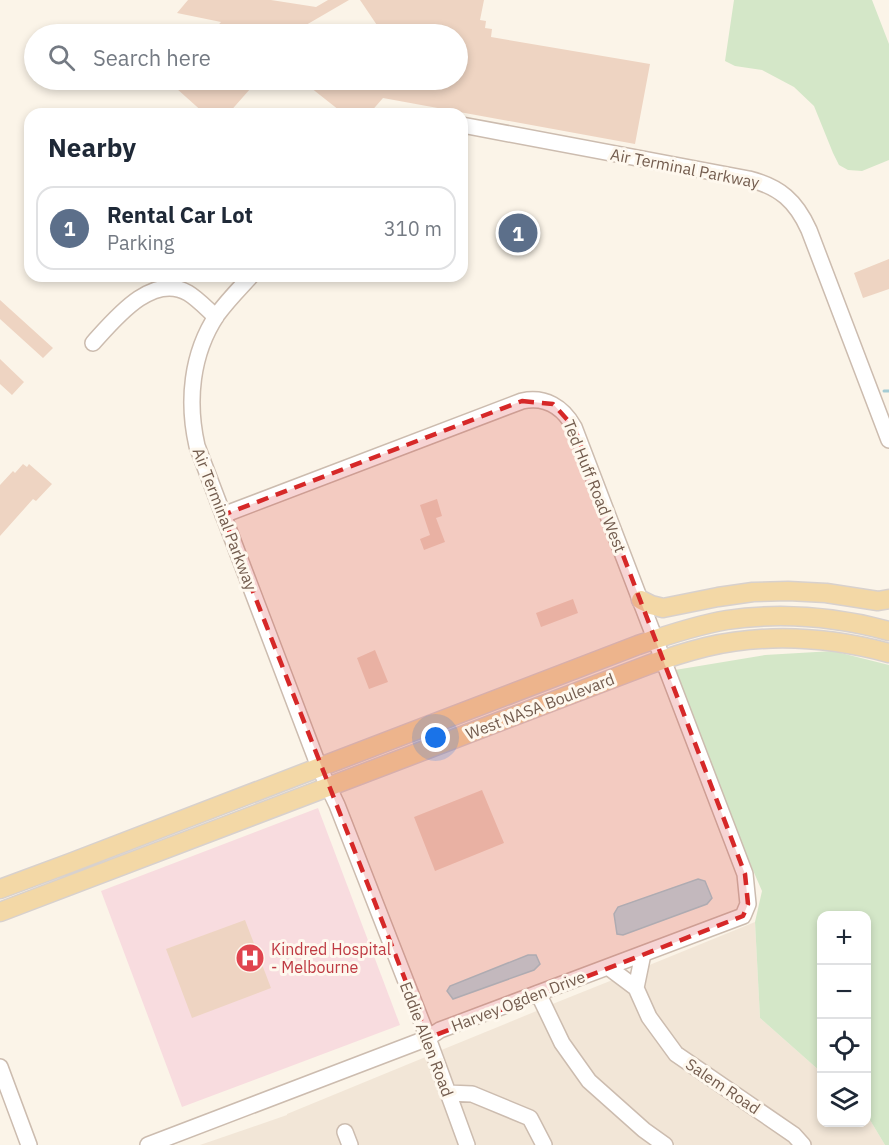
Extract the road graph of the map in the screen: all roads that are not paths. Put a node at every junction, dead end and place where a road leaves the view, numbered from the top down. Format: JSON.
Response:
{"nodes":[{"id":1,"x":468,"y":126,"type":"edge"},
{"id":2,"x":245,"y":282,"type":"edge"},
{"id":3,"x":216,"y":317,"type":"junction"},
{"id":4,"x":93,"y":343,"type":"dead end"},
{"id":5,"x":889,"y":440,"type":"edge"},
{"id":6,"x":223,"y":515,"type":"junction"},
{"id":7,"x":889,"y":598,"type":"edge"},
{"id":8,"x":641,"y":600,"type":"junction"},
{"id":9,"x":889,"y":631,"type":"edge"},
{"id":10,"x":656,"y":639,"type":"junction"},
{"id":11,"x":889,"y":640,"type":"edge"},
{"id":12,"x":826,"y":641,"type":"junction"},
{"id":13,"x":889,"y":653,"type":"edge"},
{"id":14,"x":664,"y":660,"type":"junction"},
{"id":15,"x":319,"y":767,"type":"junction"},
{"id":16,"x":329,"y":787,"type":"junction"},
{"id":17,"x":0,"y":889,"type":"edge"},
{"id":18,"x":748,"y":904,"type":"joint"},
{"id":19,"x":0,"y":912,"type":"edge"},
{"id":20,"x":643,"y":954,"type":"junction"},
{"id":21,"x":608,"y":967,"type":"junction"},
{"id":22,"x":636,"y":987,"type":"junction"},
{"id":23,"x":538,"y":993,"type":"junction"},
{"id":24,"x":428,"y":1038,"type":"junction"},
{"id":25,"x":0,"y":1067,"type":"edge"},
{"id":26,"x":448,"y":1093,"type":"junction"},
{"id":27,"x":29,"y":1145,"type":"edge"},
{"id":28,"x":148,"y":1145,"type":"edge"},
{"id":29,"x":467,"y":1145,"type":"edge"},
{"id":30,"x":544,"y":1145,"type":"edge"},
{"id":31,"x":664,"y":1145,"type":"edge"},
{"id":32,"x":803,"y":1145,"type":"edge"}],
"edges":[{"from":1,"to":5,"type":"street","name":"Air Terminal Parkway"},
{"from":2,"to":3,"type":"street","name":"Air Terminal Parkway"},
{"from":3,"to":4,"type":"street"},
{"from":3,"to":6,"type":"street","name":"Air Terminal Parkway"},
{"from":6,"to":8,"type":"street","name":"Ted Huff Road West"},
{"from":6,"to":15,"type":"street","name":"Air Terminal Parkway"},
{"from":7,"to":8,"type":"main road"},
{"from":8,"to":10,"type":"street","name":"Ted Huff Road West"},
{"from":9,"to":10,"type":"main road","name":"West NASA Boulevard"},
{"from":10,"to":14,"type":"street","name":"Ted Huff Road West"},
{"from":10,"to":15,"type":"main road","name":"West NASA Boulevard"},
{"from":11,"to":12,"type":"main road"},
{"from":12,"to":13,"type":"main road","name":"West NASA Boulevard"},
{"from":12,"to":14,"type":"main road","name":"West NASA Boulevard"},
{"from":14,"to":16,"type":"main road","name":"West NASA Boulevard"},
{"from":14,"to":18,"type":"street","name":"Ted Huff Road West"},
{"from":15,"to":16,"type":"street","name":"Eddie Allen Road"},
{"from":15,"to":17,"type":"main road","name":"West NASA Boulevard"},
{"from":16,"to":19,"type":"main road","name":"West NASA Boulevard"},
{"from":16,"to":24,"type":"street","name":"Eddie Allen Road"},
{"from":18,"to":20,"type":"street","name":"Harvey Ogden Drive"},
{"from":20,"to":21,"type":"street","name":"Harvey Ogden Drive"},
{"from":20,"to":22,"type":"street"},
{"from":21,"to":22,"type":"street"},
{"from":21,"to":23,"type":"street","name":"Harvey Ogden Drive"},
{"from":22,"to":32,"type":"street","name":"Salem Road"},
{"from":23,"to":24,"type":"street","name":"Harvey Ogden Drive"},
{"from":23,"to":31,"type":"street"},
{"from":24,"to":26,"type":"street","name":"Eddie Allen Road"},
{"from":24,"to":28,"type":"street","name":"Harvey Ogden Drive"},
{"from":25,"to":27,"type":"street"},
{"from":26,"to":29,"type":"street","name":"Eddie Allen Road"},
{"from":26,"to":30,"type":"street"}]}
